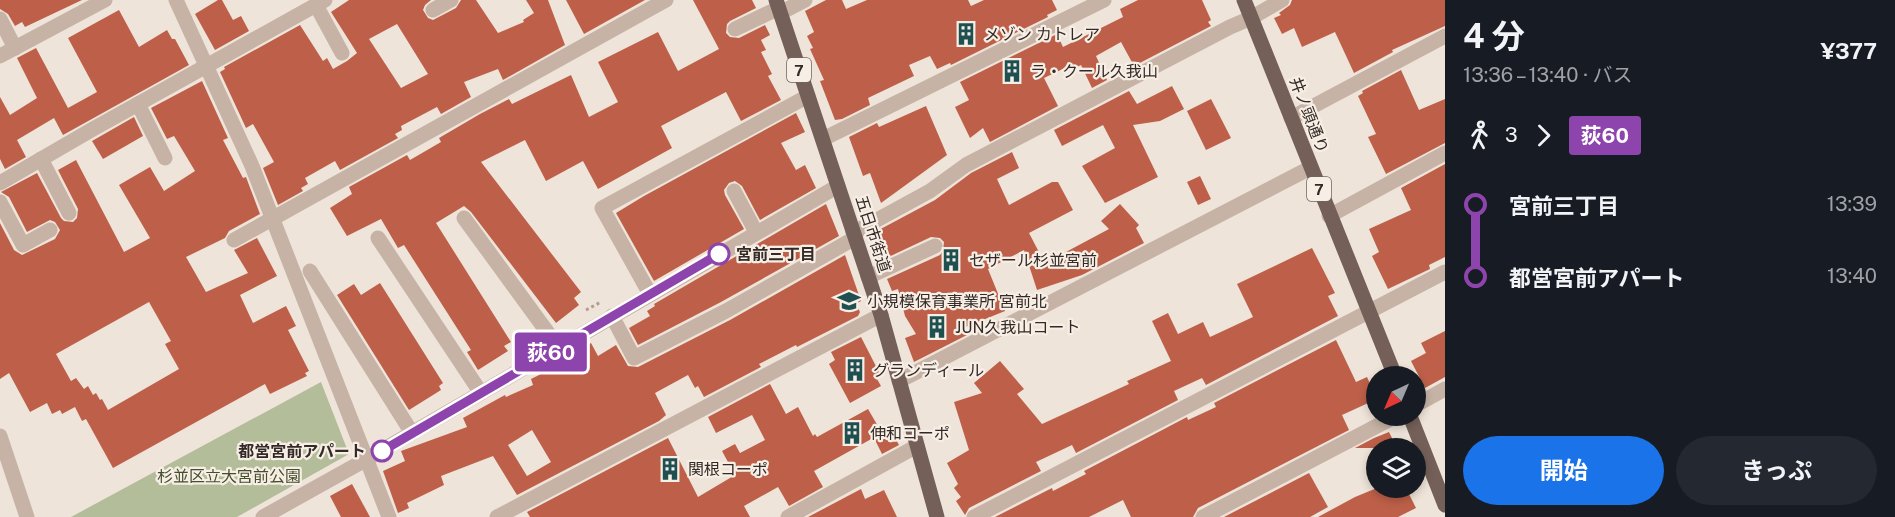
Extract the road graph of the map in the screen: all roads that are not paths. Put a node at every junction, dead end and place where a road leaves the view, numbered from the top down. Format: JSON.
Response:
{"nodes":[{"id":1,"x":105,"y":0,"type":"edge"},
{"id":2,"x":176,"y":0,"type":"edge"},
{"id":3,"x":451,"y":0,"type":"edge"},
{"id":4,"x":666,"y":0,"type":"edge"},
{"id":5,"x":806,"y":0,"type":"edge"},
{"id":6,"x":1104,"y":0,"type":"edge"},
{"id":7,"x":1244,"y":0,"type":"edge"},
{"id":8,"x":1282,"y":0,"type":"edge"},
{"id":9,"x":321,"y":2,"type":"edge"},
{"id":10,"x":87,"y":4,"type":"edge"},
{"id":11,"x":778,"y":7,"type":"edge"},
{"id":12,"x":434,"y":10,"type":"dead end"},
{"id":13,"x":1251,"y":18,"type":"junction"},
{"id":14,"x":0,"y":19,"type":"edge"},
{"id":15,"x":735,"y":29,"type":"dead end"},
{"id":16,"x":1445,"y":36,"type":"edge"},
{"id":17,"x":15,"y":48,"type":"junction"},
{"id":18,"x":342,"y":53,"type":"dead end"},
{"id":19,"x":0,"y":56,"type":"edge"},
{"id":20,"x":206,"y":66,"type":"junction"},
{"id":21,"x":808,"y":96,"type":"junction"},
{"id":22,"x":138,"y":104,"type":"junction"},
{"id":23,"x":1291,"y":118,"type":"junction"},
{"id":24,"x":823,"y":139,"type":"junction"},
{"id":25,"x":1445,"y":153,"type":"edge"},
{"id":26,"x":165,"y":158,"type":"dead end"},
{"id":27,"x":41,"y":159,"type":"junction"},
{"id":28,"x":1310,"y":168,"type":"junction"},
{"id":29,"x":0,"y":183,"type":"edge"},
{"id":30,"x":838,"y":186,"type":"junction"},
{"id":31,"x":734,"y":191,"type":"dead end"},
{"id":32,"x":0,"y":202,"type":"edge"},
{"id":33,"x":69,"y":213,"type":"dead end"},
{"id":34,"x":1329,"y":216,"type":"junction"},
{"id":35,"x":273,"y":218,"type":"junction"},
{"id":36,"x":464,"y":218,"type":"dead end"},
{"id":37,"x":50,"y":230,"type":"dead end"},
{"id":38,"x":756,"y":232,"type":"junction"},
{"id":39,"x":854,"y":236,"type":"junction"},
{"id":40,"x":378,"y":238,"type":"dead end"},
{"id":41,"x":234,"y":240,"type":"dead end"},
{"id":42,"x":935,"y":246,"type":"dead end"},
{"id":43,"x":310,"y":271,"type":"dead end"},
{"id":44,"x":1445,"y":272,"type":"edge"},
{"id":45,"x":868,"y":277,"type":"junction"},
{"id":46,"x":650,"y":294,"type":"junction"},
{"id":47,"x":1369,"y":313,"type":"junction"},
{"id":48,"x":880,"y":315,"type":"junction"},
{"id":49,"x":612,"y":316,"type":"junction"},
{"id":50,"x":559,"y":348,"type":"junction"},
{"id":51,"x":1391,"y":366,"type":"edge"},
{"id":52,"x":899,"y":381,"type":"junction"},
{"id":53,"x":1445,"y":389,"type":"edge"},
{"id":54,"x":481,"y":393,"type":"junction"},
{"id":55,"x":1426,"y":399,"type":"edge"},
{"id":56,"x":1377,"y":426,"type":"edge"},
{"id":57,"x":1414,"y":426,"type":"edge"},
{"id":58,"x":412,"y":434,"type":"junction"},
{"id":59,"x":0,"y":436,"type":"edge"},
{"id":60,"x":917,"y":446,"type":"junction"},
{"id":61,"x":367,"y":459,"type":"junction"},
{"id":62,"x":1445,"y":505,"type":"edge"},
{"id":63,"x":27,"y":517,"type":"edge"},
{"id":64,"x":263,"y":517,"type":"edge"},
{"id":65,"x":389,"y":517,"type":"edge"},
{"id":66,"x":497,"y":517,"type":"edge"},
{"id":67,"x":788,"y":517,"type":"edge"},
{"id":68,"x":937,"y":517,"type":"edge"},
{"id":69,"x":974,"y":517,"type":"edge"},
{"id":70,"x":1203,"y":517,"type":"edge"}],
"edges":[{"from":1,"to":10,"type":"street"},
{"from":2,"to":20,"type":"street"},
{"from":3,"to":12,"type":"street"},
{"from":4,"to":35,"type":"street"},
{"from":5,"to":11,"type":"street"},
{"from":6,"to":24,"type":"street"},
{"from":7,"to":13,"type":"main road","name":"井ノ頭通り","number":"7"},
{"from":8,"to":13,"type":"street"},
{"from":9,"to":18,"type":"street"},
{"from":9,"to":20,"type":"street"},
{"from":10,"to":17,"type":"street"},
{"from":11,"to":15,"type":"street"},
{"from":11,"to":21,"type":"main road","name":"五日市街道","number":"7"},
{"from":13,"to":23,"type":"main road","name":"井ノ頭通り","number":"7"},
{"from":13,"to":39,"type":"street"},
{"from":14,"to":17,"type":"street"},
{"from":16,"to":23,"type":"street"},
{"from":17,"to":19,"type":"street"},
{"from":20,"to":22,"type":"street"},
{"from":20,"to":35,"type":"street"},
{"from":21,"to":24,"type":"main road","name":"五日市街道","number":"7"},
{"from":21,"to":46,"type":"street"},
{"from":22,"to":26,"type":"street"},
{"from":22,"to":27,"type":"street"},
{"from":23,"to":28,"type":"main road","name":"井ノ頭通り","number":"7"},
{"from":24,"to":30,"type":"main road","name":"五日市街道","number":"7"},
{"from":25,"to":34,"type":"street"},
{"from":27,"to":29,"type":"street"},
{"from":27,"to":33,"type":"street"},
{"from":28,"to":34,"type":"main road","name":"井ノ頭通り","number":"7"},
{"from":28,"to":52,"type":"street"},
{"from":30,"to":38,"type":"street"},
{"from":30,"to":39,"type":"main road","name":"五日市街道","number":"7"},
{"from":31,"to":38,"type":"street"},
{"from":32,"to":37,"type":"street"},
{"from":34,"to":47,"type":"main road","name":"井ノ頭通り","number":"7"},
{"from":35,"to":41,"type":"street"},
{"from":35,"to":61,"type":"street"},
{"from":36,"to":50,"type":"street"},
{"from":38,"to":46,"type":"street"},
{"from":39,"to":45,"type":"main road","name":"五日市街道","number":"7"},
{"from":39,"to":49,"type":"street"},
{"from":40,"to":54,"type":"street"},
{"from":42,"to":45,"type":"street"},
{"from":43,"to":58,"type":"street"},
{"from":44,"to":47,"type":"street"},
{"from":45,"to":48,"type":"main road","name":"五日市街道","number":"7"},
{"from":46,"to":49,"type":"street"},
{"from":47,"to":51,"type":"main road","name":"井ノ頭通り","number":"7"},
{"from":47,"to":69,"type":"street"},
{"from":48,"to":52,"type":"main road","name":"五日市街道","number":"7"},
{"from":48,"to":66,"type":"street"},
{"from":49,"to":50,"type":"street"},
{"from":50,"to":54,"type":"street"},
{"from":52,"to":60,"type":"main road","name":"五日市街道","number":"7"},
{"from":53,"to":55,"type":"street"},
{"from":54,"to":58,"type":"street"},
{"from":56,"to":70,"type":"street"},
{"from":57,"to":62,"type":"main road"},
{"from":58,"to":61,"type":"street"},
{"from":59,"to":63,"type":"street"},
{"from":60,"to":67,"type":"street"},
{"from":60,"to":68,"type":"main road","name":"五日市街道","number":"7"},
{"from":61,"to":64,"type":"street"},
{"from":61,"to":65,"type":"street"}]}
